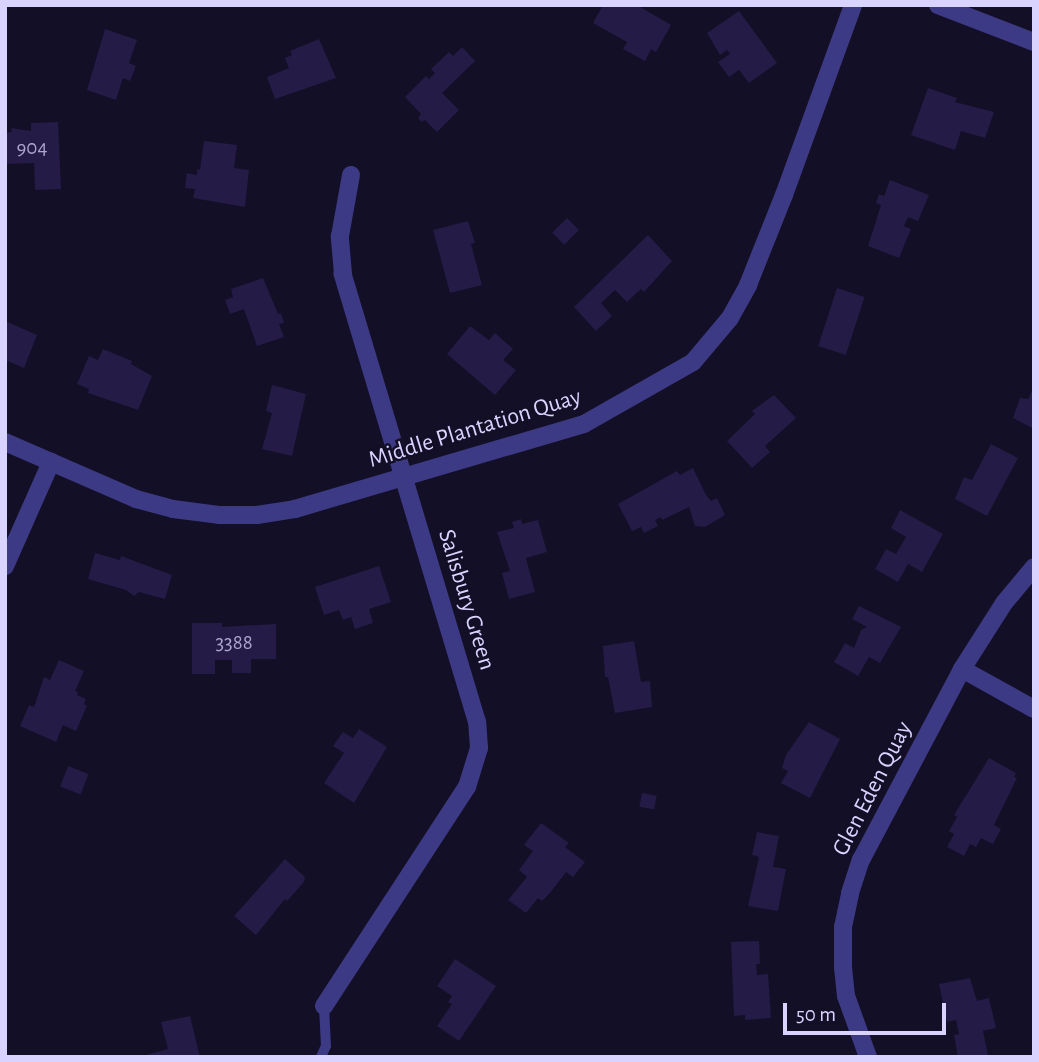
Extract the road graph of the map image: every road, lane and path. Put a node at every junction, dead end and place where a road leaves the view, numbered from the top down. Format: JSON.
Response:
{"nodes":[{"id":1,"x":853,"y":5,"type":"edge"},
{"id":2,"x":938,"y":5,"type":"edge"},
{"id":3,"x":1034,"y":42,"type":"edge"},
{"id":4,"x":351,"y":174,"type":"dead end"},
{"id":5,"x":5,"y":442,"type":"edge"},
{"id":6,"x":51,"y":462,"type":"junction"},
{"id":7,"x":404,"y":478,"type":"junction"},
{"id":8,"x":5,"y":566,"type":"edge"},
{"id":9,"x":1034,"y":567,"type":"edge"},
{"id":10,"x":962,"y":669,"type":"junction"},
{"id":11,"x":1034,"y":709,"type":"edge"},
{"id":12,"x":324,"y":1006,"type":"joint"},
{"id":13,"x":321,"y":1057,"type":"edge"},
{"id":14,"x":868,"y":1057,"type":"edge"}],
"edges":[{"from":1,"to":7,"type":"street","name":"Middle Plantation Quay"},
{"from":2,"to":3,"type":"street"},
{"from":4,"to":7,"type":"street","name":"Salisbury Green"},
{"from":5,"to":6,"type":"street","name":"Middle Plantation Quay"},
{"from":6,"to":7,"type":"street","name":"Middle Plantation Quay"},
{"from":6,"to":8,"type":"street"},
{"from":7,"to":12,"type":"street","name":"Salisbury Green"},
{"from":9,"to":10,"type":"street","name":"Glen Eden Quay"},
{"from":10,"to":11,"type":"street"},
{"from":10,"to":14,"type":"street","name":"Glen Eden Quay"},
{"from":12,"to":13,"type":"lane"}]}
